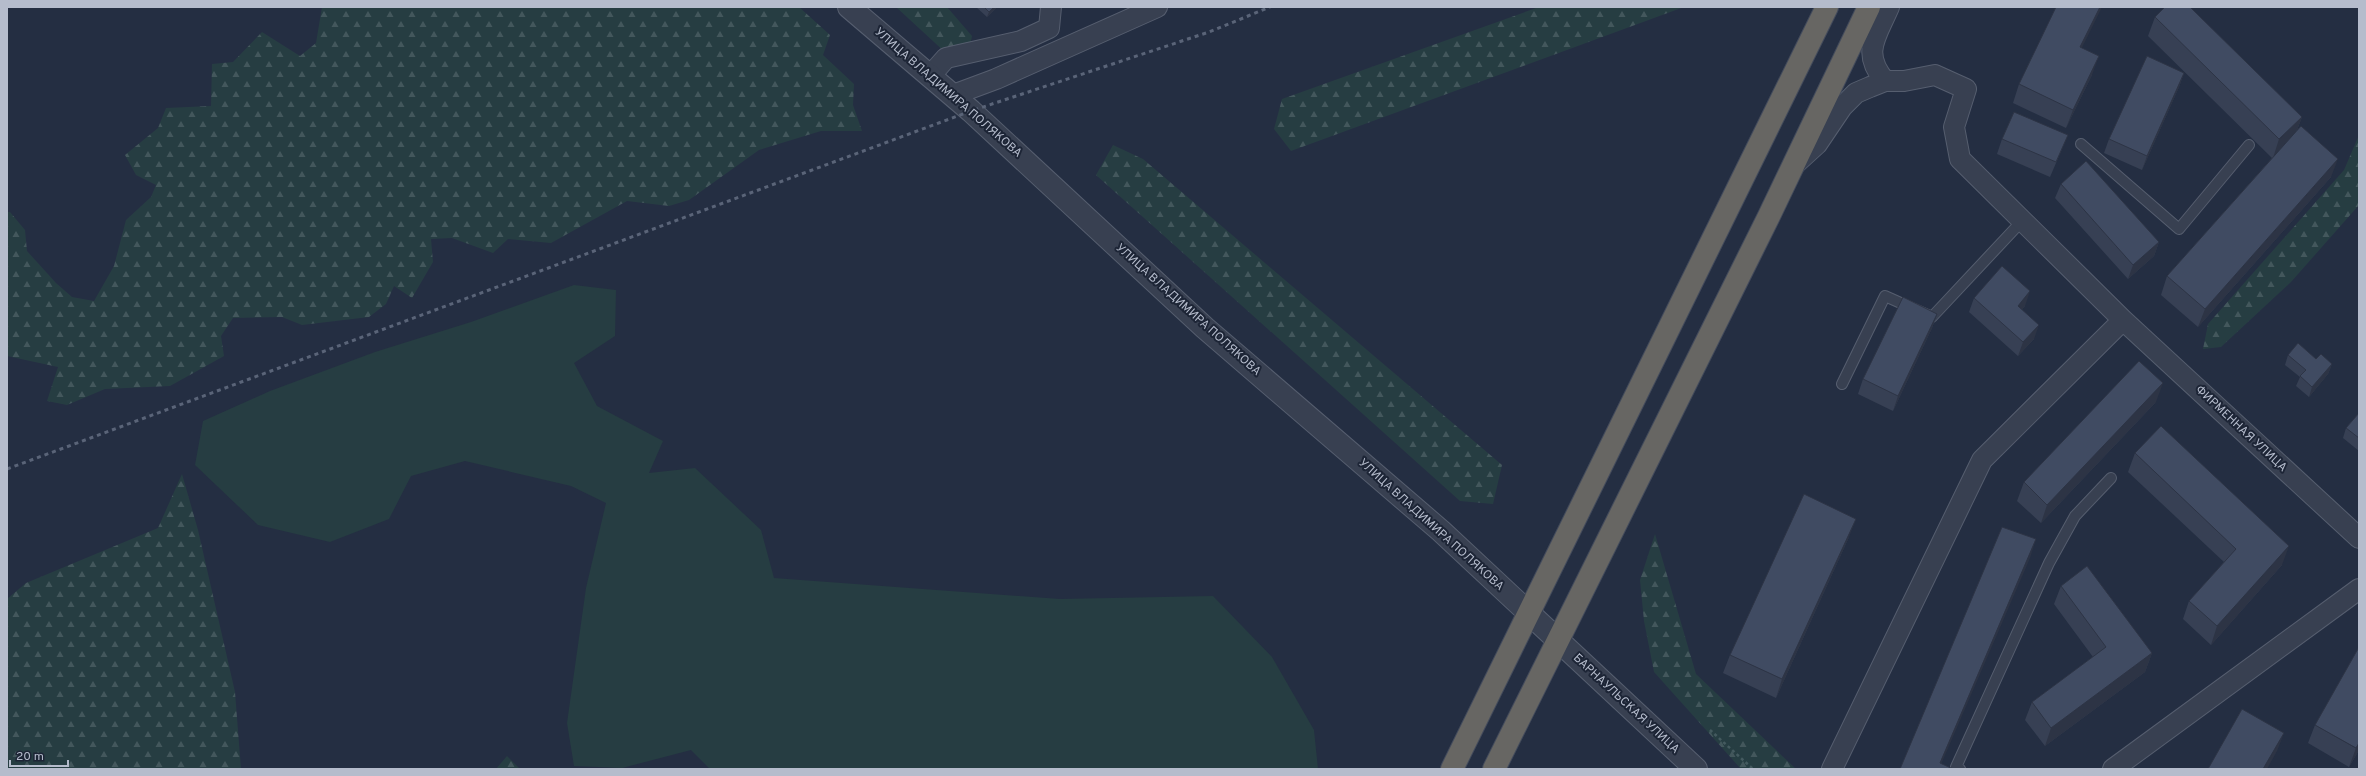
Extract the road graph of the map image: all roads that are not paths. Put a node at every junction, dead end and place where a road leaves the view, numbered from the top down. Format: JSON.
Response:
{"nodes":[{"id":1,"x":849,"y":7,"type":"edge"},
{"id":2,"x":1051,"y":7,"type":"edge"},
{"id":3,"x":1157,"y":7,"type":"edge"},
{"id":4,"x":1828,"y":7,"type":"edge"},
{"id":5,"x":1869,"y":7,"type":"edge"},
{"id":6,"x":1889,"y":7,"type":"edge"},
{"id":7,"x":930,"y":76,"type":"junction"},
{"id":8,"x":1885,"y":82,"type":"junction"},
{"id":9,"x":953,"y":95,"type":"junction"},
{"id":10,"x":2081,"y":144,"type":"dead end"},
{"id":11,"x":2249,"y":145,"type":"dead end"},
{"id":12,"x":1790,"y":168,"type":"junction"},
{"id":13,"x":2022,"y":221,"type":"junction"},
{"id":14,"x":2123,"y":320,"type":"junction"},
{"id":15,"x":1842,"y":384,"type":"dead end"},
{"id":16,"x":2111,"y":478,"type":"dead end"},
{"id":17,"x":2359,"y":538,"type":"edge"},
{"id":18,"x":2359,"y":589,"type":"edge"},
{"id":19,"x":1528,"y":613,"type":"junction"},
{"id":20,"x":1557,"y":639,"type":"junction"},
{"id":21,"x":1452,"y":769,"type":"edge"},
{"id":22,"x":1494,"y":769,"type":"edge"},
{"id":23,"x":1696,"y":769,"type":"edge"},
{"id":24,"x":1832,"y":769,"type":"edge"},
{"id":25,"x":1960,"y":769,"type":"edge"},
{"id":26,"x":2113,"y":769,"type":"edge"}],
"edges":[{"from":1,"to":7,"type":"street","name":"УЛИЦА ВЛАДИМИРА ПОЛЯКОВА"},
{"from":2,"to":7,"type":"street"},
{"from":3,"to":9,"type":"street"},
{"from":4,"to":19,"type":"highway"},
{"from":5,"to":12,"type":"highway"},
{"from":6,"to":8,"type":"street"},
{"from":7,"to":9,"type":"street","name":"УЛИЦА ВЛАДИМИРА ПОЛЯКОВА"},
{"from":8,"to":12,"type":"street"},
{"from":8,"to":13,"type":"street","name":"ФИРМЕННАЯ УЛИЦА"},
{"from":9,"to":19,"type":"street","name":"УЛИЦА ВЛАДИМИРА ПОЛЯКОВА"},
{"from":10,"to":11,"type":"lane"},
{"from":12,"to":20,"type":"highway"},
{"from":13,"to":14,"type":"street","name":"ФИРМЕННАЯ УЛИЦА"},
{"from":13,"to":15,"type":"lane"},
{"from":14,"to":17,"type":"street","name":"ФИРМЕННАЯ УЛИЦА"},
{"from":14,"to":24,"type":"street"},
{"from":16,"to":25,"type":"lane"},
{"from":18,"to":26,"type":"street"},
{"from":19,"to":20,"type":"street","name":"УЛИЦА ВЛАДИМИРА ПОЛЯКОВА"},
{"from":19,"to":21,"type":"highway"},
{"from":20,"to":22,"type":"highway"},
{"from":20,"to":23,"type":"street","name":"БАРНАУЛЬСКАЯ УЛИЦА"}]}
